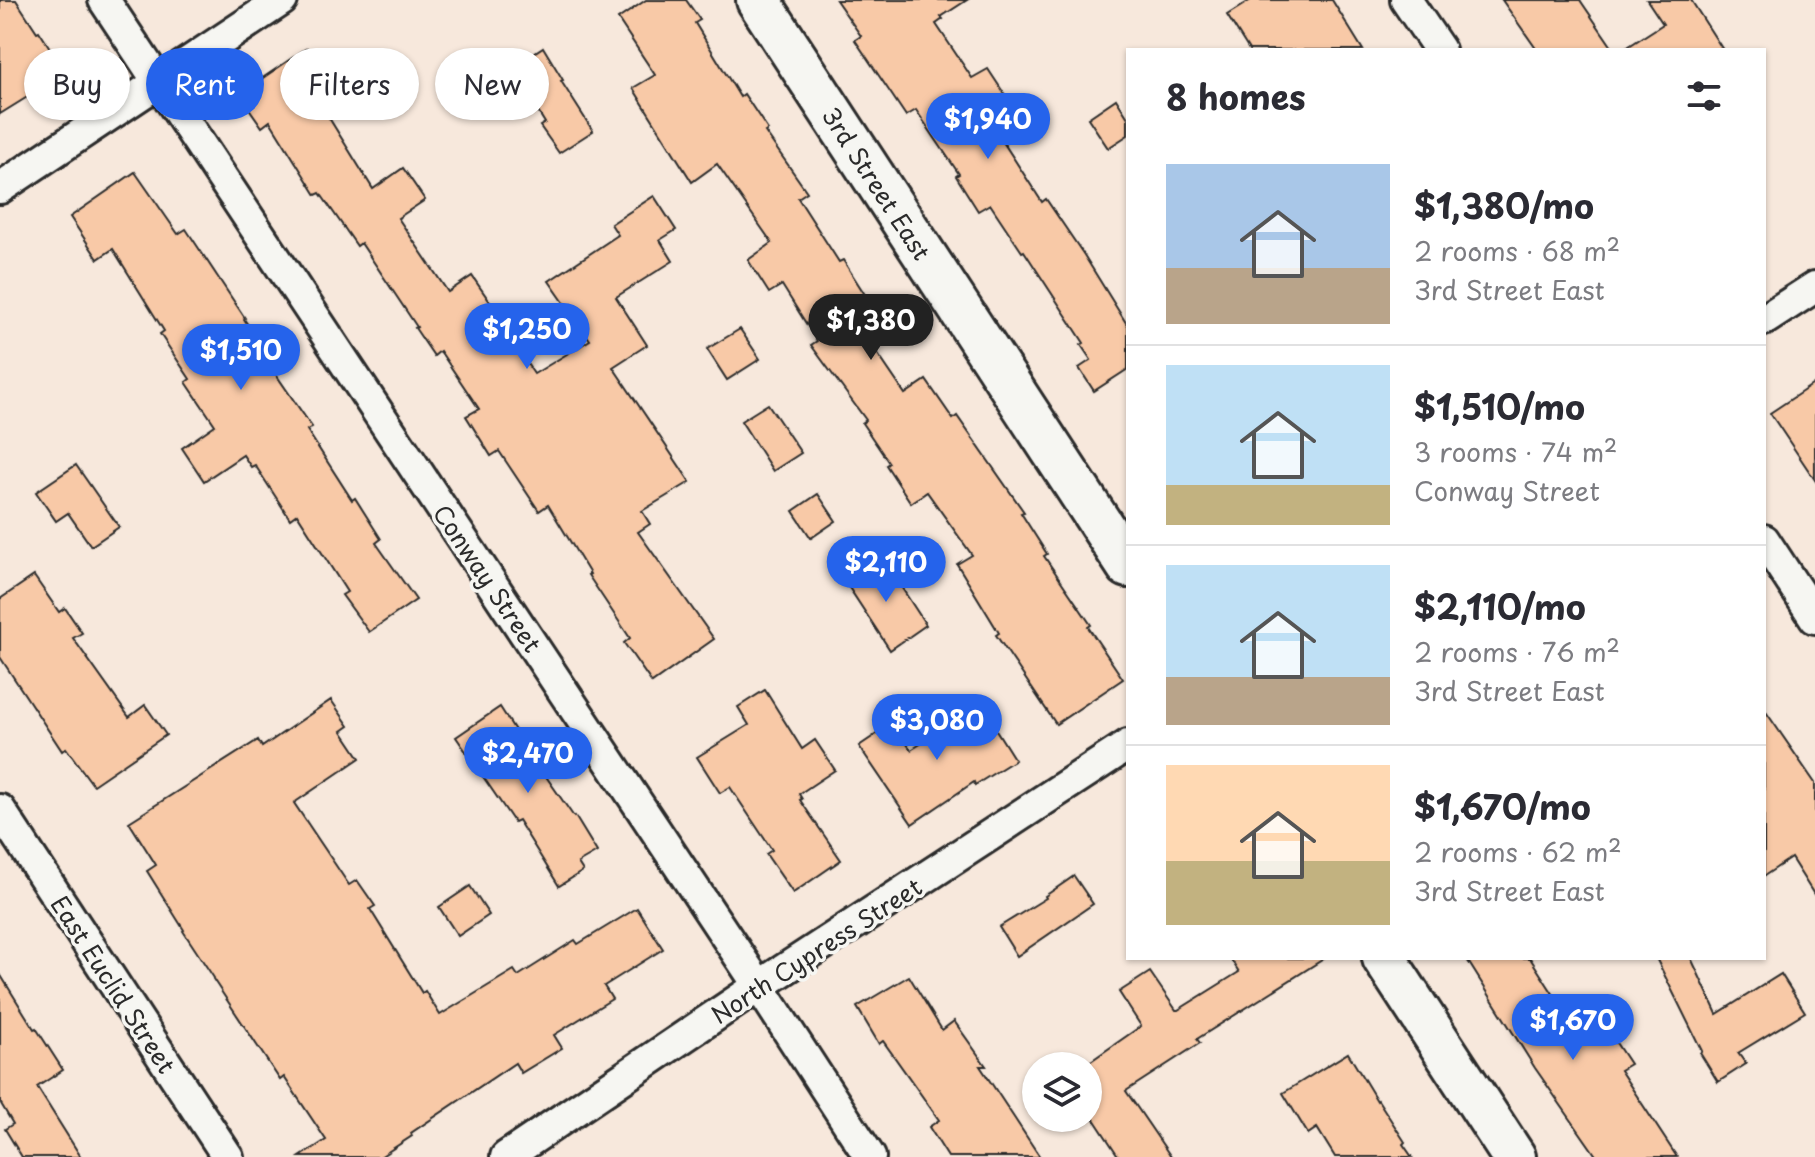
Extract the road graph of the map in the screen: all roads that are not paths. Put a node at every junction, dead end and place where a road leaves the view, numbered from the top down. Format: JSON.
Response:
{"nodes":[{"id":1,"x":104,"y":0,"type":"edge"},
{"id":2,"x":282,"y":0,"type":"edge"},
{"id":3,"x":758,"y":0,"type":"edge"},
{"id":4,"x":1406,"y":0,"type":"edge"},
{"id":5,"x":211,"y":48,"type":"edge"},
{"id":6,"x":1439,"y":48,"type":"edge"},
{"id":7,"x":146,"y":63,"type":"edge"},
{"id":8,"x":146,"y":92,"type":"edge"},
{"id":9,"x":184,"y":120,"type":"edge"},
{"id":10,"x":0,"y":188,"type":"edge"},
{"id":11,"x":1815,"y":287,"type":"edge"},
{"id":12,"x":1766,"y":319,"type":"edge"},
{"id":13,"x":1766,"y":543,"type":"edge"},
{"id":14,"x":1126,"y":563,"type":"edge"},
{"id":15,"x":1815,"y":618,"type":"edge"},
{"id":16,"x":1126,"y":746,"type":"edge"},
{"id":17,"x":0,"y":810,"type":"edge"},
{"id":18,"x":1385,"y":960,"type":"edge"},
{"id":19,"x":759,"y":986,"type":"junction"},
{"id":20,"x":228,"y":1157,"type":"edge"},
{"id":21,"x":506,"y":1157,"type":"edge"},
{"id":22,"x":870,"y":1157,"type":"edge"},
{"id":23,"x":1514,"y":1157,"type":"edge"}],
"edges":[{"from":1,"to":7,"type":"street","name":"Conway Street"},
{"from":2,"to":5,"type":"street"},
{"from":3,"to":14,"type":"street","name":"3rd Street East"},
{"from":4,"to":6,"type":"street"},
{"from":8,"to":10,"type":"street"},
{"from":9,"to":19,"type":"street","name":"Conway Street"},
{"from":11,"to":12,"type":"street"},
{"from":13,"to":15,"type":"street"},
{"from":16,"to":19,"type":"street","name":"North Cypress Street"},
{"from":17,"to":20,"type":"street","name":"East Euclid Street"},
{"from":18,"to":23,"type":"street"},
{"from":19,"to":21,"type":"street","name":"North Cypress Street"},
{"from":19,"to":22,"type":"street","name":"Conway Street"}]}
